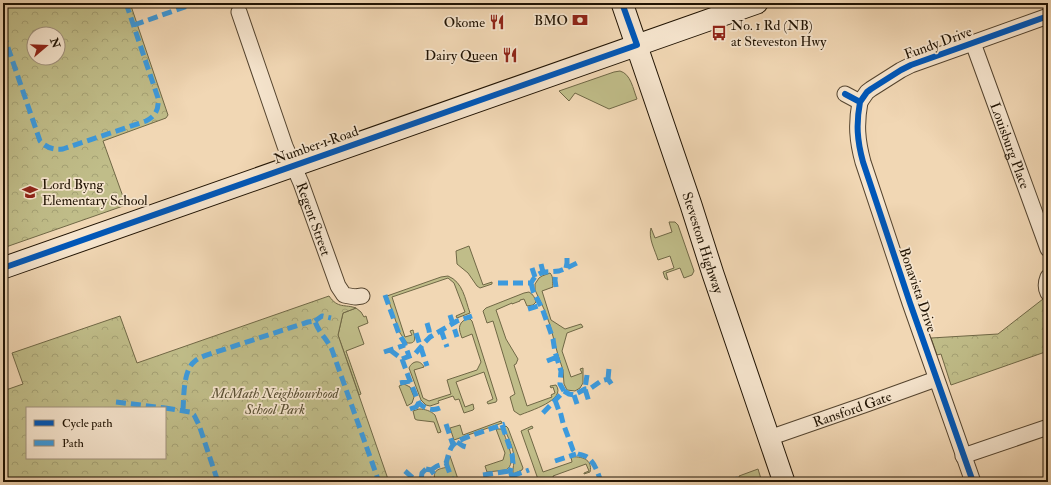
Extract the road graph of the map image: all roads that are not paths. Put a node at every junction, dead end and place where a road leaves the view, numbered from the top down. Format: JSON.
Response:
{"nodes":[{"id":1,"x":622,"y":3,"type":"edge"},
{"id":2,"x":756,"y":3,"type":"edge"},
{"id":3,"x":239,"y":12,"type":"dead end"},
{"id":4,"x":1048,"y":16,"type":"edge"},
{"id":5,"x":974,"y":43,"type":"junction"},
{"id":6,"x":637,"y":45,"type":"junction"},
{"id":7,"x":845,"y":94,"type":"dead end"},
{"id":8,"x":860,"y":102,"type":"junction"},
{"id":9,"x":294,"y":166,"type":"junction"},
{"id":10,"x":1048,"y":249,"type":"edge"},
{"id":11,"x":3,"y":268,"type":"edge"},
{"id":12,"x":1048,"y":277,"type":"edge"},
{"id":13,"x":1048,"y":293,"type":"edge"},
{"id":14,"x":362,"y":296,"type":"dead end"},
{"id":15,"x":936,"y":379,"type":"junction"},
{"id":16,"x":1048,"y":427,"type":"edge"},
{"id":17,"x":768,"y":438,"type":"junction"},
{"id":18,"x":964,"y":456,"type":"junction"},
{"id":19,"x":784,"y":482,"type":"edge"},
{"id":20,"x":972,"y":482,"type":"edge"}],
"edges":[{"from":1,"to":6,"type":"street","name":"Steveston Highway"},
{"from":2,"to":6,"type":"street","name":"Number 1 Road"},
{"from":3,"to":9,"type":"street","name":"Regent Street"},
{"from":4,"to":5,"type":"street","name":"Fundy Drive"},
{"from":5,"to":8,"type":"street","name":"Fundy Drive"},
{"from":5,"to":10,"type":"street","name":"Louisburg Place"},
{"from":6,"to":9,"type":"street","name":"Number 1 Road"},
{"from":6,"to":17,"type":"street","name":"Steveston Highway"},
{"from":7,"to":8,"type":"street"},
{"from":8,"to":15,"type":"street","name":"Bonavista Drive"},
{"from":9,"to":11,"type":"street","name":"Number 1 Road"},
{"from":9,"to":14,"type":"street","name":"Regent Street"},
{"from":12,"to":13,"type":"street"},
{"from":15,"to":17,"type":"street","name":"Ransford Gate"},
{"from":15,"to":18,"type":"street","name":"Bonavista Drive"},
{"from":16,"to":18,"type":"street"},
{"from":17,"to":19,"type":"street","name":"Steveston Highway"},
{"from":18,"to":20,"type":"street","name":"Bonavista Drive"}]}
